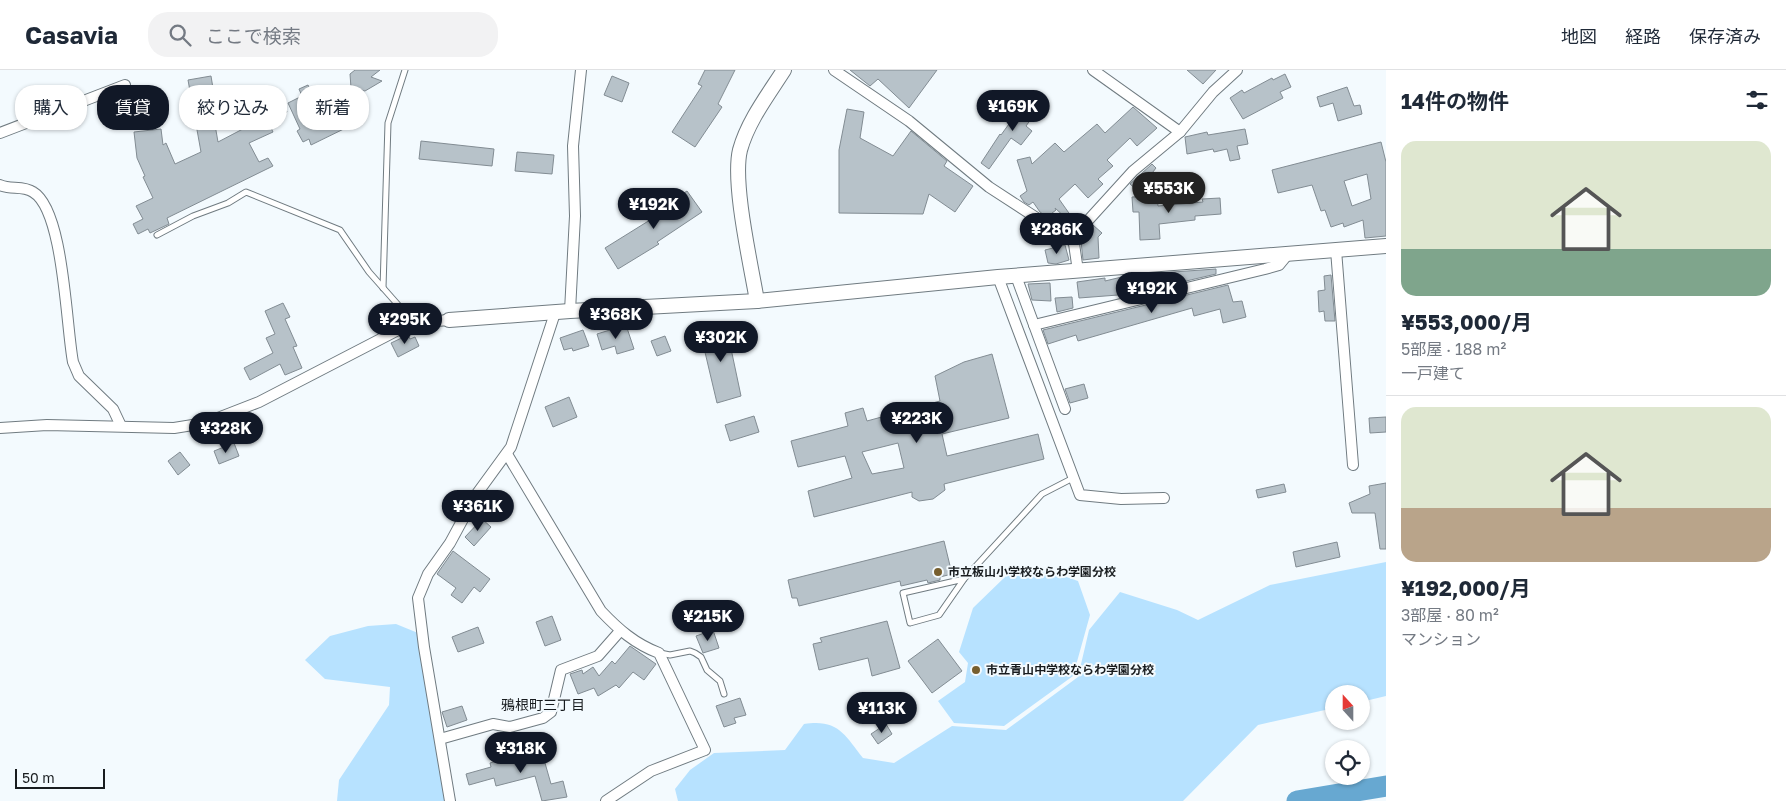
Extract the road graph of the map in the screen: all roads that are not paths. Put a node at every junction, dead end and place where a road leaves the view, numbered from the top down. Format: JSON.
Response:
{"nodes":[{"id":1,"x":405,"y":70,"type":"edge"},
{"id":2,"x":581,"y":70,"type":"edge"},
{"id":3,"x":784,"y":70,"type":"edge"},
{"id":4,"x":834,"y":70,"type":"edge"},
{"id":5,"x":1093,"y":70,"type":"edge"},
{"id":6,"x":1237,"y":70,"type":"edge"},
{"id":7,"x":97,"y":96,"type":"edge"},
{"id":8,"x":1180,"y":132,"type":"junction"},
{"id":9,"x":0,"y":133,"type":"edge"},
{"id":10,"x":0,"y":185,"type":"edge"},
{"id":11,"x":157,"y":235,"type":"dead end"},
{"id":12,"x":1072,"y":241,"type":"junction"},
{"id":13,"x":1386,"y":246,"type":"edge"},
{"id":14,"x":1336,"y":250,"type":"junction"},
{"id":15,"x":1288,"y":254,"type":"junction"},
{"id":16,"x":1078,"y":271,"type":"junction"},
{"id":17,"x":1016,"y":276,"type":"junction"},
{"id":18,"x":998,"y":277,"type":"junction"},
{"id":19,"x":383,"y":289,"type":"junction"},
{"id":20,"x":757,"y":301,"type":"junction"},
{"id":21,"x":570,"y":310,"type":"junction"},
{"id":22,"x":555,"y":313,"type":"junction"},
{"id":23,"x":449,"y":320,"type":"joint"},
{"id":24,"x":415,"y":324,"type":"junction"},
{"id":25,"x":1034,"y":325,"type":"junction"},
{"id":26,"x":1065,"y":409,"type":"dead end"},
{"id":27,"x":121,"y":426,"type":"junction"},
{"id":28,"x":0,"y":428,"type":"edge"},
{"id":29,"x":507,"y":454,"type":"junction"},
{"id":30,"x":1353,"y":465,"type":"dead end"},
{"id":31,"x":1075,"y":477,"type":"junction"},
{"id":32,"x":1164,"y":498,"type":"dead end"},
{"id":33,"x":964,"y":578,"type":"junction"},
{"id":34,"x":620,"y":631,"type":"junction"},
{"id":35,"x":659,"y":653,"type":"junction"},
{"id":36,"x":724,"y":694,"type":"dead end"},
{"id":37,"x":440,"y":739,"type":"junction"},
{"id":38,"x":450,"y":801,"type":"edge"},
{"id":39,"x":606,"y":801,"type":"edge"}],
"edges":[{"from":1,"to":19,"type":"lane"},
{"from":2,"to":21,"type":"street"},
{"from":3,"to":20,"type":"street"},
{"from":4,"to":12,"type":"street"},
{"from":5,"to":8,"type":"street"},
{"from":6,"to":8,"type":"street"},
{"from":7,"to":9,"type":"street"},
{"from":8,"to":12,"type":"street"},
{"from":10,"to":27,"type":"street"},
{"from":11,"to":19,"type":"lane"},
{"from":12,"to":16,"type":"street"},
{"from":13,"to":14,"type":"street"},
{"from":14,"to":15,"type":"street"},
{"from":14,"to":30,"type":"street"},
{"from":15,"to":16,"type":"street"},
{"from":15,"to":25,"type":"street"},
{"from":16,"to":17,"type":"street"},
{"from":17,"to":18,"type":"street"},
{"from":17,"to":25,"type":"street"},
{"from":18,"to":20,"type":"street"},
{"from":18,"to":31,"type":"street"},
{"from":19,"to":24,"type":"lane"},
{"from":20,"to":21,"type":"street"},
{"from":21,"to":22,"type":"street"},
{"from":22,"to":23,"type":"street"},
{"from":22,"to":29,"type":"street"},
{"from":23,"to":24,"type":"street"},
{"from":24,"to":27,"type":"street"},
{"from":25,"to":26,"type":"street"},
{"from":27,"to":28,"type":"street"},
{"from":29,"to":34,"type":"street"},
{"from":29,"to":37,"type":"street"},
{"from":31,"to":32,"type":"street"},
{"from":31,"to":33,"type":"lane"},
{"from":33,"to":33,"type":"lane"},
{"from":34,"to":35,"type":"street"},
{"from":34,"to":37,"type":"street"},
{"from":35,"to":36,"type":"lane"},
{"from":35,"to":39,"type":"street"},
{"from":37,"to":38,"type":"street"}]}
